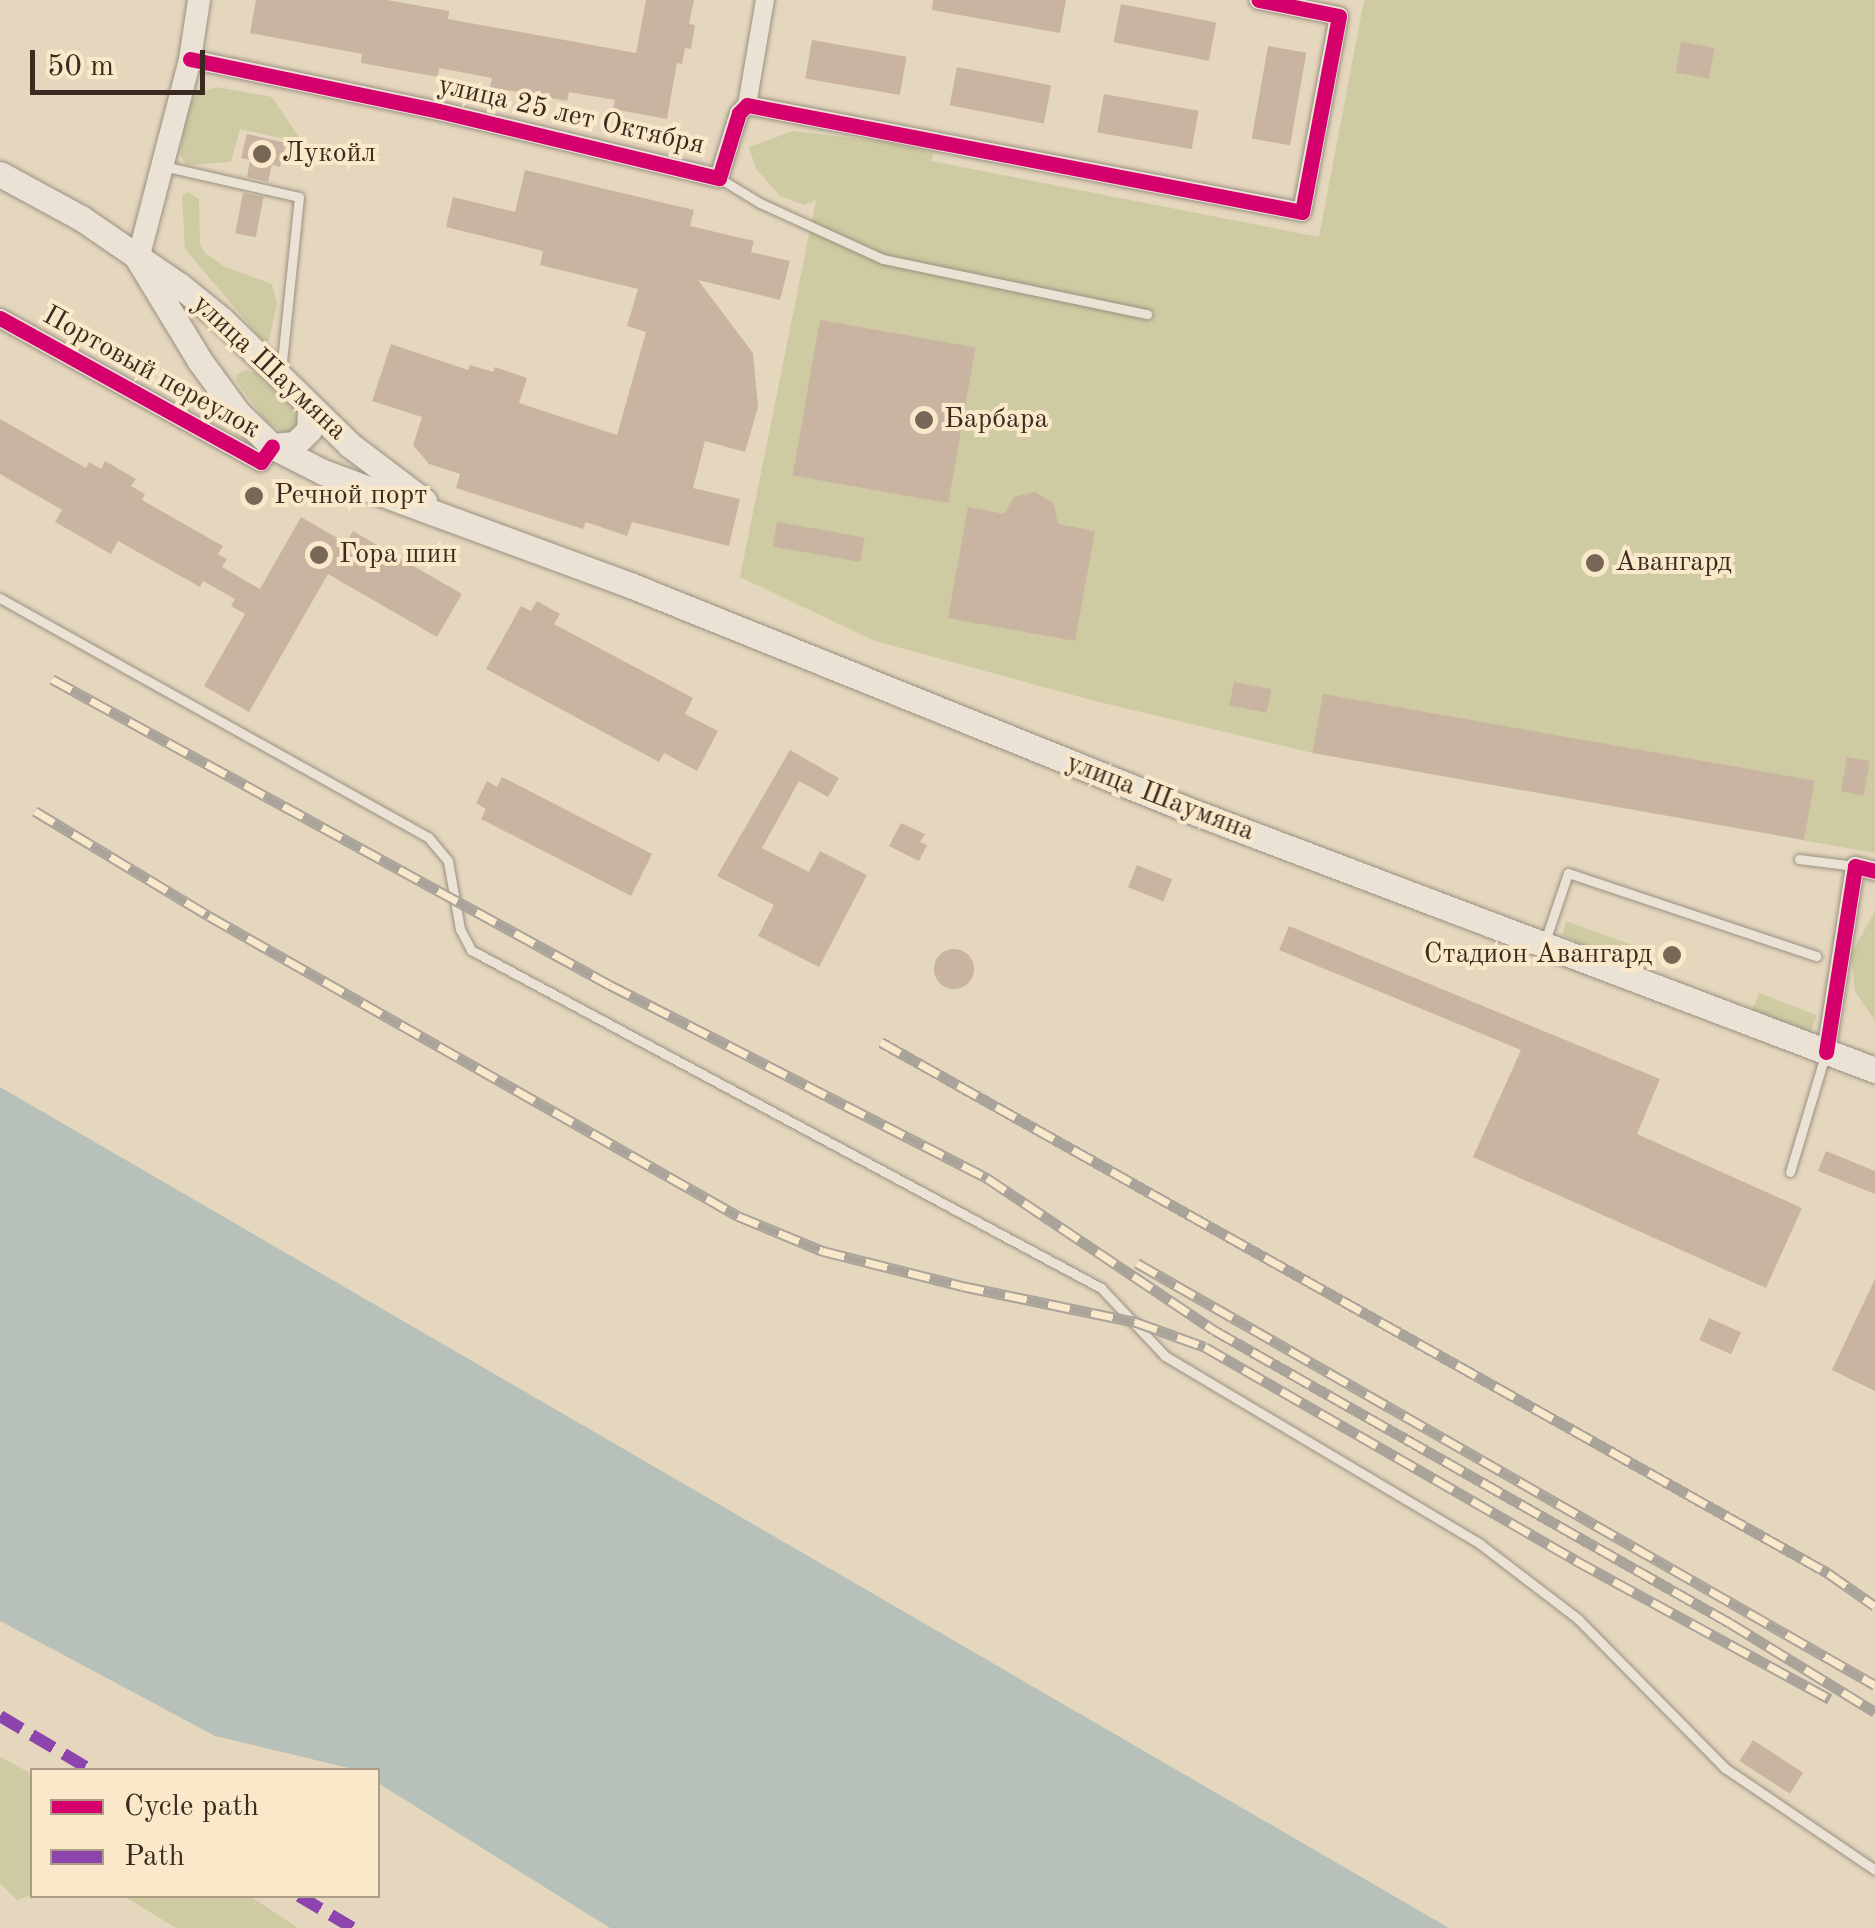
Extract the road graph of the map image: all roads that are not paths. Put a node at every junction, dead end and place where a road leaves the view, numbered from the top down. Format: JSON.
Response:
{"nodes":[{"id":1,"x":199,"y":0,"type":"edge"},
{"id":2,"x":766,"y":0,"type":"edge"},
{"id":3,"x":1259,"y":0,"type":"edge"},
{"id":4,"x":190,"y":59,"type":"junction"},
{"id":5,"x":747,"y":105,"type":"junction"},
{"id":6,"x":163,"y":166,"type":"junction"},
{"id":7,"x":0,"y":174,"type":"edge"},
{"id":8,"x":720,"y":178,"type":"junction"},
{"id":9,"x":138,"y":259,"type":"junction"},
{"id":10,"x":1147,"y":314,"type":"dead end"},
{"id":11,"x":0,"y":318,"type":"edge"},
{"id":12,"x":280,"y":378,"type":"junction"},
{"id":13,"x":310,"y":408,"type":"junction"},
{"id":14,"x":272,"y":446,"type":"junction"},
{"id":15,"x":448,"y":518,"type":"junction"},
{"id":16,"x":0,"y":598,"type":"edge"},
{"id":17,"x":1799,"y":858,"type":"dead end"},
{"id":18,"x":1855,"y":866,"type":"junction"},
{"id":19,"x":1875,"y":871,"type":"edge"},
{"id":20,"x":1543,"y":947,"type":"junction"},
{"id":21,"x":1816,"y":956,"type":"dead end"},
{"id":22,"x":1826,"y":1052,"type":"junction"},
{"id":23,"x":1875,"y":1070,"type":"edge"},
{"id":24,"x":1790,"y":1172,"type":"dead end"},
{"id":25,"x":1875,"y":1870,"type":"edge"}],
"edges":[{"from":1,"to":4,"type":"street"},
{"from":2,"to":5,"type":"street","name":"улица 25 лет Октября"},
{"from":3,"to":5,"type":"street"},
{"from":4,"to":6,"type":"street"},
{"from":4,"to":8,"type":"street","name":"улица 25 лет Октября"},
{"from":5,"to":8,"type":"street","name":"улица 25 лет Октября"},
{"from":6,"to":9,"type":"street"},
{"from":6,"to":12,"type":"lane"},
{"from":7,"to":9,"type":"main road"},
{"from":8,"to":10,"type":"lane"},
{"from":9,"to":12,"type":"main road","name":"улица Шаумяна"},
{"from":9,"to":14,"type":"main road","name":"улица Шаумяна"},
{"from":11,"to":14,"type":"street","name":"Портовый переулок"},
{"from":12,"to":13,"type":"main road","name":"улица Шаумяна"},
{"from":13,"to":14,"type":"main road"},
{"from":13,"to":15,"type":"main road","name":"улица Шаумяна"},
{"from":14,"to":15,"type":"main road","name":"улица Шаумяна"},
{"from":15,"to":20,"type":"main road","name":"улица Шаумяна"},
{"from":16,"to":25,"type":"lane"},
{"from":17,"to":18,"type":"lane"},
{"from":18,"to":19,"type":"street"},
{"from":18,"to":22,"type":"street"},
{"from":20,"to":21,"type":"lane"},
{"from":20,"to":22,"type":"main road","name":"улица Шаумяна"},
{"from":22,"to":23,"type":"main road","name":"улица Шаумяна"},
{"from":22,"to":24,"type":"lane"}]}
